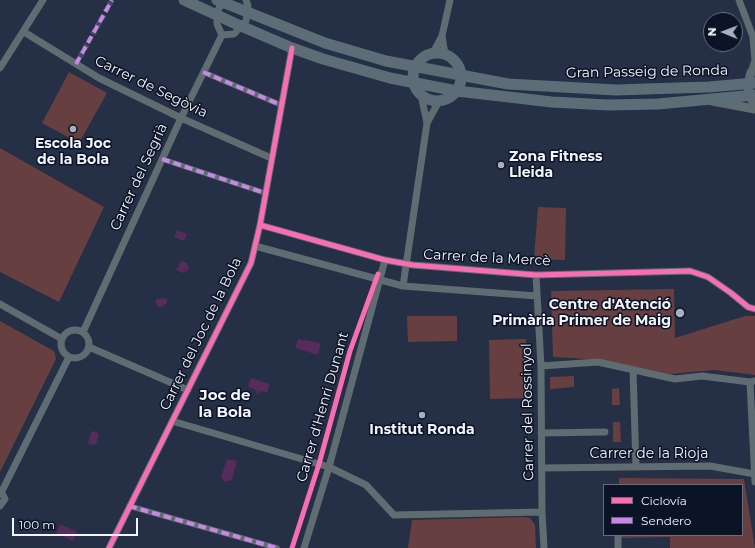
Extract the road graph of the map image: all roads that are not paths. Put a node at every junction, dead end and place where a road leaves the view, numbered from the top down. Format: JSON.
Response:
{"nodes":[{"id":1,"x":43,"y":0,"type":"edge"},
{"id":2,"x":184,"y":0,"type":"edge"},
{"id":3,"x":246,"y":0,"type":"edge"},
{"id":4,"x":450,"y":0,"type":"edge"},
{"id":5,"x":739,"y":0,"type":"edge"},
{"id":6,"x":222,"y":1,"type":"edge"},
{"id":7,"x":248,"y":13,"type":"junction"},
{"id":8,"x":217,"y":15,"type":"junction"},
{"id":9,"x":242,"y":27,"type":"junction"},
{"id":10,"x":24,"y":32,"type":"junction"},
{"id":11,"x":222,"y":35,"type":"junction"},
{"id":12,"x":442,"y":36,"type":"junction"},
{"id":13,"x":754,"y":40,"type":"edge"},
{"id":14,"x":292,"y":48,"type":"junction"},
{"id":15,"x":433,"y":54,"type":"junction"},
{"id":16,"x":445,"y":54,"type":"junction"},
{"id":17,"x":0,"y":68,"type":"edge"},
{"id":18,"x":415,"y":68,"type":"junction"},
{"id":19,"x":203,"y":72,"type":"junction"},
{"id":20,"x":753,"y":72,"type":"edge"},
{"id":21,"x":461,"y":75,"type":"junction"},
{"id":22,"x":414,"y":82,"type":"junction"},
{"id":23,"x":752,"y":83,"type":"edge"},
{"id":24,"x":457,"y":91,"type":"junction"},
{"id":25,"x":421,"y":95,"type":"junction"},
{"id":26,"x":753,"y":99,"type":"edge"},
{"id":27,"x":439,"y":101,"type":"junction"},
{"id":28,"x":709,"y":101,"type":"junction"},
{"id":29,"x":281,"y":105,"type":"junction"},
{"id":30,"x":755,"y":109,"type":"edge"},
{"id":31,"x":181,"y":118,"type":"junction"},
{"id":32,"x":427,"y":123,"type":"junction"},
{"id":33,"x":162,"y":158,"type":"junction"},
{"id":34,"x":271,"y":158,"type":"junction"},
{"id":35,"x":265,"y":194,"type":"junction"},
{"id":36,"x":260,"y":225,"type":"junction"},
{"id":37,"x":255,"y":246,"type":"junction"},
{"id":38,"x":385,"y":260,"type":"junction"},
{"id":39,"x":406,"y":264,"type":"junction"},
{"id":40,"x":536,"y":275,"type":"junction"},
{"id":41,"x":380,"y":281,"type":"junction"},
{"id":42,"x":403,"y":286,"type":"junction"},
{"id":43,"x":537,"y":296,"type":"junction"},
{"id":44,"x":0,"y":304,"type":"edge"},
{"id":45,"x":755,"y":309,"type":"edge"},
{"id":46,"x":83,"y":332,"type":"junction"},
{"id":47,"x":62,"y":339,"type":"junction"},
{"id":48,"x":89,"y":347,"type":"junction"},
{"id":49,"x":69,"y":357,"type":"junction"},
{"id":50,"x":541,"y":366,"type":"junction"},
{"id":51,"x":632,"y":370,"type":"junction"},
{"id":52,"x":752,"y":381,"type":"edge"},
{"id":53,"x":188,"y":390,"type":"junction"},
{"id":54,"x":753,"y":420,"type":"edge"},
{"id":55,"x":172,"y":421,"type":"junction"},
{"id":56,"x":605,"y":432,"type":"dead end"},
{"id":57,"x":541,"y":433,"type":"junction"},
{"id":58,"x":329,"y":467,"type":"junction"},
{"id":59,"x":636,"y":467,"type":"junction"},
{"id":60,"x":542,"y":468,"type":"junction"},
{"id":61,"x":755,"y":477,"type":"edge"},
{"id":62,"x":0,"y":493,"type":"edge"},
{"id":63,"x":0,"y":506,"type":"edge"},
{"id":64,"x":129,"y":506,"type":"junction"},
{"id":65,"x":542,"y":512,"type":"junction"},
{"id":66,"x":618,"y":536,"type":"edge"},
{"id":67,"x":109,"y":548,"type":"edge"},
{"id":68,"x":277,"y":548,"type":"edge"},
{"id":69,"x":304,"y":548,"type":"edge"},
{"id":70,"x":544,"y":548,"type":"edge"},
{"id":71,"x":618,"y":548,"type":"edge"}],
"edges":[{"from":1,"to":10,"type":"street"},
{"from":2,"to":8,"type":"main road","name":"Gran Passeig de Ronda"},
{"from":3,"to":7,"type":"street"},
{"from":4,"to":12,"type":"street"},
{"from":5,"to":13,"type":"street"},
{"from":6,"to":7,"type":"main road","name":"Gran Passeig de Ronda"},
{"from":6,"to":8,"type":"street"},
{"from":7,"to":9,"type":"street"},
{"from":7,"to":18,"type":"main road","name":"Gran Passeig de Ronda"},
{"from":8,"to":9,"type":"main road","name":"Gran Passeig de Ronda"},
{"from":8,"to":11,"type":"street"},
{"from":9,"to":11,"type":"street"},
{"from":9,"to":14,"type":"main road","name":"Gran Passeig de Ronda"},
{"from":10,"to":17,"type":"street"},
{"from":10,"to":31,"type":"street","name":"Carrer de Segòvia"},
{"from":11,"to":19,"type":"street","name":"Carrer del Segrià"},
{"from":12,"to":15,"type":"street"},
{"from":12,"to":16,"type":"street"},
{"from":13,"to":20,"type":"street"},
{"from":14,"to":22,"type":"main road","name":"Gran Passeig de Ronda"},
{"from":14,"to":29,"type":"street","name":"Carrer del Joc de la Bola"},
{"from":15,"to":16,"type":"main road"},
{"from":15,"to":18,"type":"main road"},
{"from":16,"to":21,"type":"main road"},
{"from":18,"to":21,"type":"main road","name":"Gran Passeig de Ronda"},
{"from":18,"to":22,"type":"main road"},
{"from":19,"to":29,"type":"street"},
{"from":19,"to":31,"type":"street","name":"Carrer del Segrià"},
{"from":20,"to":23,"type":"street"},
{"from":21,"to":23,"type":"main road","name":"Gran Passeig de Ronda"},
{"from":21,"to":24,"type":"main road"},
{"from":22,"to":24,"type":"main road","name":"Gran Passeig de Ronda"},
{"from":22,"to":25,"type":"main road"},
{"from":23,"to":26,"type":"street"},
{"from":24,"to":27,"type":"main road"},
{"from":24,"to":28,"type":"main road","name":"Gran Passeig de Ronda"},
{"from":25,"to":27,"type":"main road"},
{"from":25,"to":32,"type":"street"},
{"from":26,"to":28,"type":"main road","name":"Gran Passeig de Ronda"},
{"from":27,"to":32,"type":"street"},
{"from":28,"to":30,"type":"street"},
{"from":29,"to":34,"type":"street","name":"Carrer del Joc de la Bola"},
{"from":31,"to":33,"type":"street","name":"Carrer del Segrià"},
{"from":31,"to":34,"type":"street","name":"Carrer de Segòvia"},
{"from":32,"to":39,"type":"street"},
{"from":33,"to":35,"type":"street"},
{"from":33,"to":46,"type":"street","name":"Carrer del Segrià"},
{"from":34,"to":35,"type":"street","name":"Carrer del Joc de la Bola"},
{"from":35,"to":36,"type":"street","name":"Carrer del Joc de la Bola"},
{"from":36,"to":37,"type":"street","name":"Carrer del Joc de la Bola"},
{"from":36,"to":38,"type":"street","name":"Carrer de la Mercè"},
{"from":37,"to":41,"type":"street"},
{"from":37,"to":53,"type":"street","name":"Carrer del Joc de la Bola"},
{"from":38,"to":39,"type":"street","name":"Carrer de la Mercè"},
{"from":38,"to":41,"type":"street","name":"Carrer d'Henri Dunant"},
{"from":39,"to":40,"type":"street","name":"Carrer de la Mercè"},
{"from":39,"to":42,"type":"street"},
{"from":40,"to":43,"type":"street","name":"Carrer del Rossinyol"},
{"from":40,"to":45,"type":"street","name":"Carrer de la Mercè"},
{"from":41,"to":42,"type":"street"},
{"from":41,"to":58,"type":"street","name":"Carrer d'Henri Dunant"},
{"from":42,"to":43,"type":"street"},
{"from":43,"to":50,"type":"street","name":"Carrer del Rossinyol"},
{"from":44,"to":47,"type":"street"},
{"from":46,"to":47,"type":"street"},
{"from":46,"to":48,"type":"street"},
{"from":47,"to":49,"type":"street"},
{"from":48,"to":49,"type":"street"},
{"from":48,"to":53,"type":"street"},
{"from":49,"to":62,"type":"street"},
{"from":50,"to":51,"type":"street"},
{"from":50,"to":57,"type":"street","name":"Carrer del Rossinyol"},
{"from":51,"to":52,"type":"street"},
{"from":51,"to":59,"type":"street"},
{"from":52,"to":54,"type":"street"},
{"from":53,"to":55,"type":"street","name":"Carrer del Joc de la Bola"},
{"from":54,"to":61,"type":"street"},
{"from":55,"to":58,"type":"street"},
{"from":55,"to":64,"type":"street","name":"Carrer del Joc de la Bola"},
{"from":56,"to":57,"type":"street"},
{"from":57,"to":60,"type":"street","name":"Carrer del Rossinyol"},
{"from":58,"to":65,"type":"street"},
{"from":58,"to":69,"type":"street","name":"Carrer d'Henri Dunant"},
{"from":59,"to":60,"type":"street","name":"Carrer de la Rioja"},
{"from":59,"to":61,"type":"street","name":"Carrer de la Rioja"},
{"from":60,"to":65,"type":"street","name":"Carrer del Rossinyol"},
{"from":62,"to":63,"type":"street"},
{"from":64,"to":67,"type":"street","name":"Carrer del Joc de la Bola"},
{"from":64,"to":68,"type":"street"},
{"from":65,"to":70,"type":"street","name":"Carrer del Rossinyol"},
{"from":66,"to":71,"type":"street"}]}
